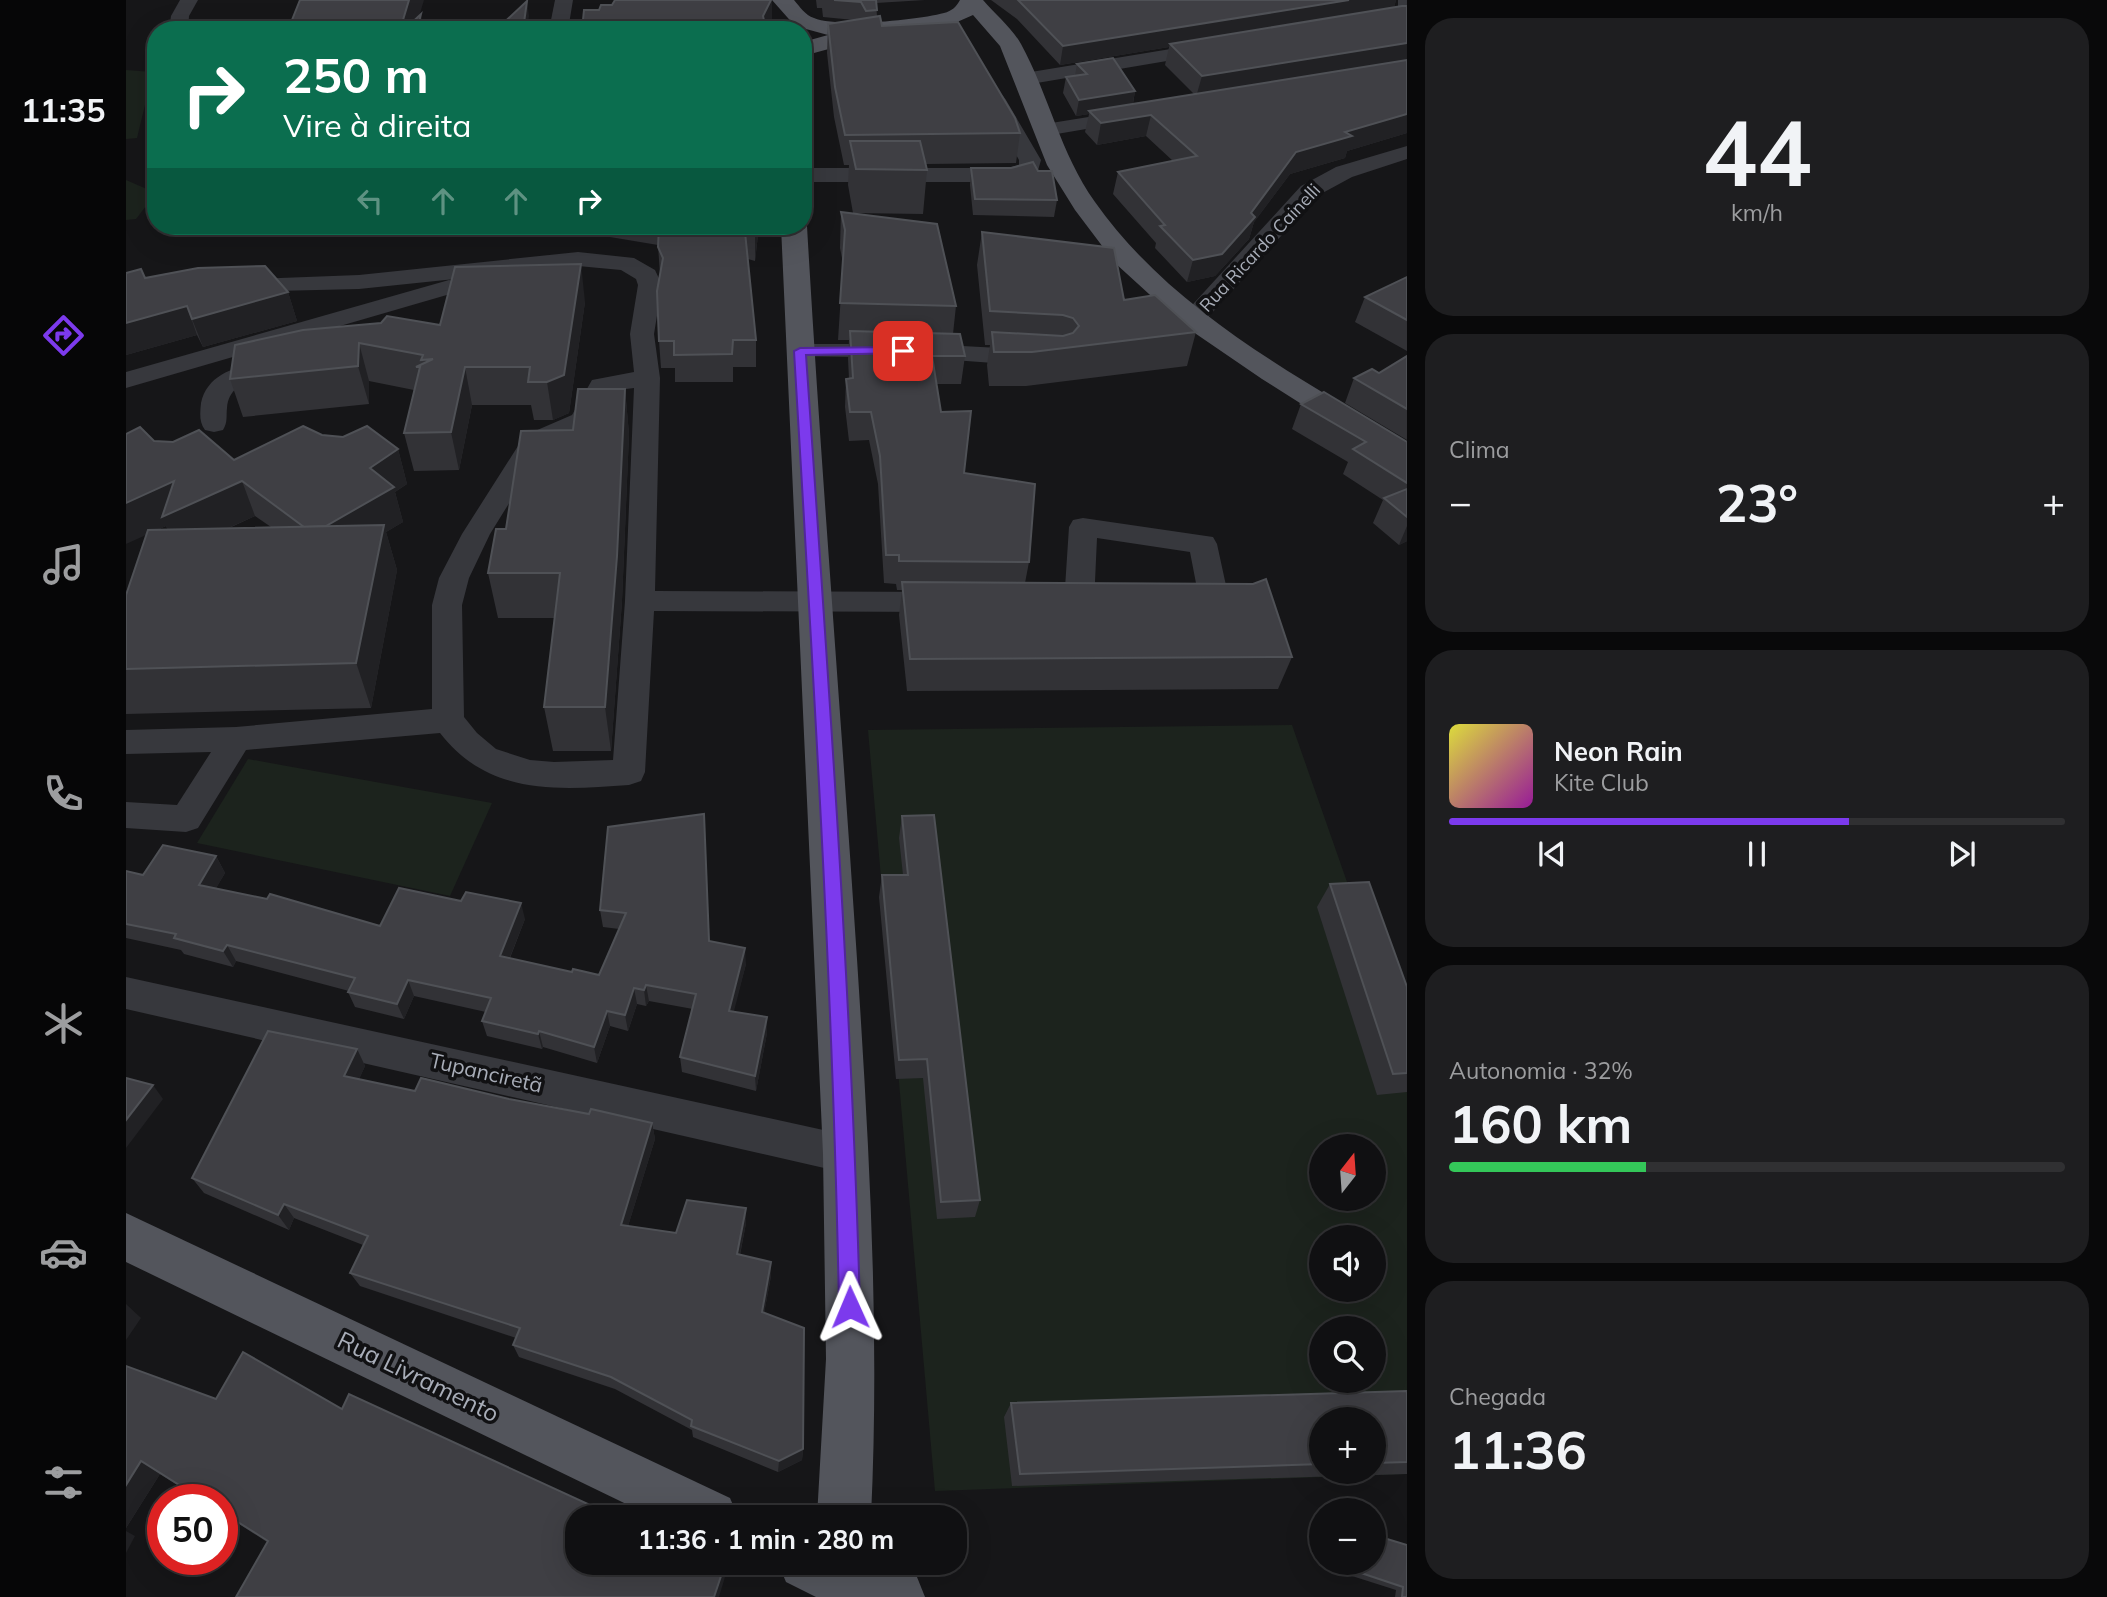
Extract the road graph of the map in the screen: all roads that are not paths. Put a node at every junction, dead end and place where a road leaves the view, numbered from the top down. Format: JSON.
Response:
{"nodes":[{"id":1,"x":189,"y":0,"type":"edge"},
{"id":2,"x":564,"y":0,"type":"edge"},
{"id":3,"x":971,"y":0,"type":"edge"},
{"id":4,"x":1407,"y":0,"type":"edge"},
{"id":5,"x":777,"y":7,"type":"edge"},
{"id":6,"x":179,"y":21,"type":"edge"},
{"id":7,"x":560,"y":21,"type":"edge"},
{"id":8,"x":801,"y":21,"type":"edge"},
{"id":9,"x":812,"y":25,"type":"edge"},
{"id":10,"x":952,"y":25,"type":"junction"},
{"id":11,"x":1347,"y":26,"type":"edge"},
{"id":12,"x":1010,"y":44,"type":"junction"},
{"id":13,"x":812,"y":46,"type":"edge"},
{"id":14,"x":1226,"y":46,"type":"edge"},
{"id":15,"x":983,"y":78,"type":"edge"},
{"id":16,"x":1025,"y":79,"type":"junction"},
{"id":17,"x":1152,"y":113,"type":"edge"},
{"id":18,"x":1045,"y":130,"type":"junction"},
{"id":19,"x":1407,"y":152,"type":"edge"},
{"id":20,"x":812,"y":175,"type":"edge"},
{"id":21,"x":794,"y":235,"type":"edge"},
{"id":22,"x":497,"y":269,"type":"junction"},
{"id":23,"x":216,"y":286,"type":"edge"},
{"id":24,"x":430,"y":294,"type":"junction"},
{"id":25,"x":1193,"y":319,"type":"junction"},
{"id":26,"x":385,"y":332,"type":"edge"},
{"id":27,"x":800,"y":351,"type":"junction"},
{"id":28,"x":1058,"y":359,"type":"edge"},
{"id":29,"x":195,"y":362,"type":"junction"},
{"id":30,"x":295,"y":364,"type":"edge"},
{"id":31,"x":126,"y":368,"type":"edge"},
{"id":32,"x":647,"y":378,"type":"junction"},
{"id":33,"x":126,"y":380,"type":"edge"},
{"id":34,"x":214,"y":424,"type":"dead end"},
{"id":35,"x":1407,"y":457,"type":"edge"},
{"id":36,"x":817,"y":600,"type":"junction"},
{"id":37,"x":640,"y":601,"type":"junction"},
{"id":38,"x":969,"y":602,"type":"edge"},
{"id":39,"x":1078,"y":603,"type":"edge"},
{"id":40,"x":1184,"y":604,"type":"edge"},
{"id":41,"x":448,"y":720,"type":"junction"},
{"id":42,"x":236,"y":739,"type":"junction"},
{"id":43,"x":126,"y":742,"type":"edge"},
{"id":44,"x":126,"y":816,"type":"edge"},
{"id":45,"x":126,"y":993,"type":"edge"},
{"id":46,"x":846,"y":1154,"type":"junction"},
{"id":47,"x":126,"y":1237,"type":"edge"},
{"id":48,"x":685,"y":1505,"type":"edge"},
{"id":49,"x":845,"y":1505,"type":"edge"},
{"id":50,"x":831,"y":1576,"type":"edge"},
{"id":51,"x":897,"y":1597,"type":"edge"}],
"edges":[{"from":1,"to":6,"type":"street"},
{"from":2,"to":7,"type":"street"},
{"from":3,"to":10,"type":"main road"},
{"from":3,"to":12,"type":"main road"},
{"from":4,"to":11,"type":"street"},
{"from":5,"to":8,"type":"main road"},
{"from":9,"to":10,"type":"main road"},
{"from":10,"to":12,"type":"main road"},
{"from":10,"to":13,"type":"main road"},
{"from":12,"to":16,"type":"main road"},
{"from":14,"to":16,"type":"street"},
{"from":15,"to":20,"type":"street"},
{"from":16,"to":18,"type":"main road"},
{"from":17,"to":18,"type":"street"},
{"from":18,"to":25,"type":"main road"},
{"from":19,"to":25,"type":"street","name":"Rua Ricardo Cainelli"},
{"from":21,"to":27,"type":"main road"},
{"from":22,"to":23,"type":"street"},
{"from":22,"to":24,"type":"street"},
{"from":22,"to":32,"type":"street"},
{"from":24,"to":26,"type":"street"},
{"from":24,"to":29,"type":"street"},
{"from":25,"to":35,"type":"main road"},
{"from":27,"to":28,"type":"street"},
{"from":27,"to":36,"type":"main road"},
{"from":29,"to":31,"type":"street"},
{"from":29,"to":33,"type":"street"},
{"from":30,"to":34,"type":"street"},
{"from":32,"to":37,"type":"street"},
{"from":32,"to":41,"type":"street"},
{"from":36,"to":37,"type":"street"},
{"from":36,"to":38,"type":"street"},
{"from":36,"to":46,"type":"main road"},
{"from":37,"to":41,"type":"street"},
{"from":39,"to":40,"type":"street"},
{"from":41,"to":42,"type":"street"},
{"from":42,"to":43,"type":"street"},
{"from":42,"to":44,"type":"street"},
{"from":45,"to":46,"type":"street","name":"Tupanciretã"},
{"from":46,"to":49,"type":"main road"},
{"from":47,"to":48,"type":"main road","name":"Rua Livramento"},
{"from":50,"to":51,"type":"main road"}]}
